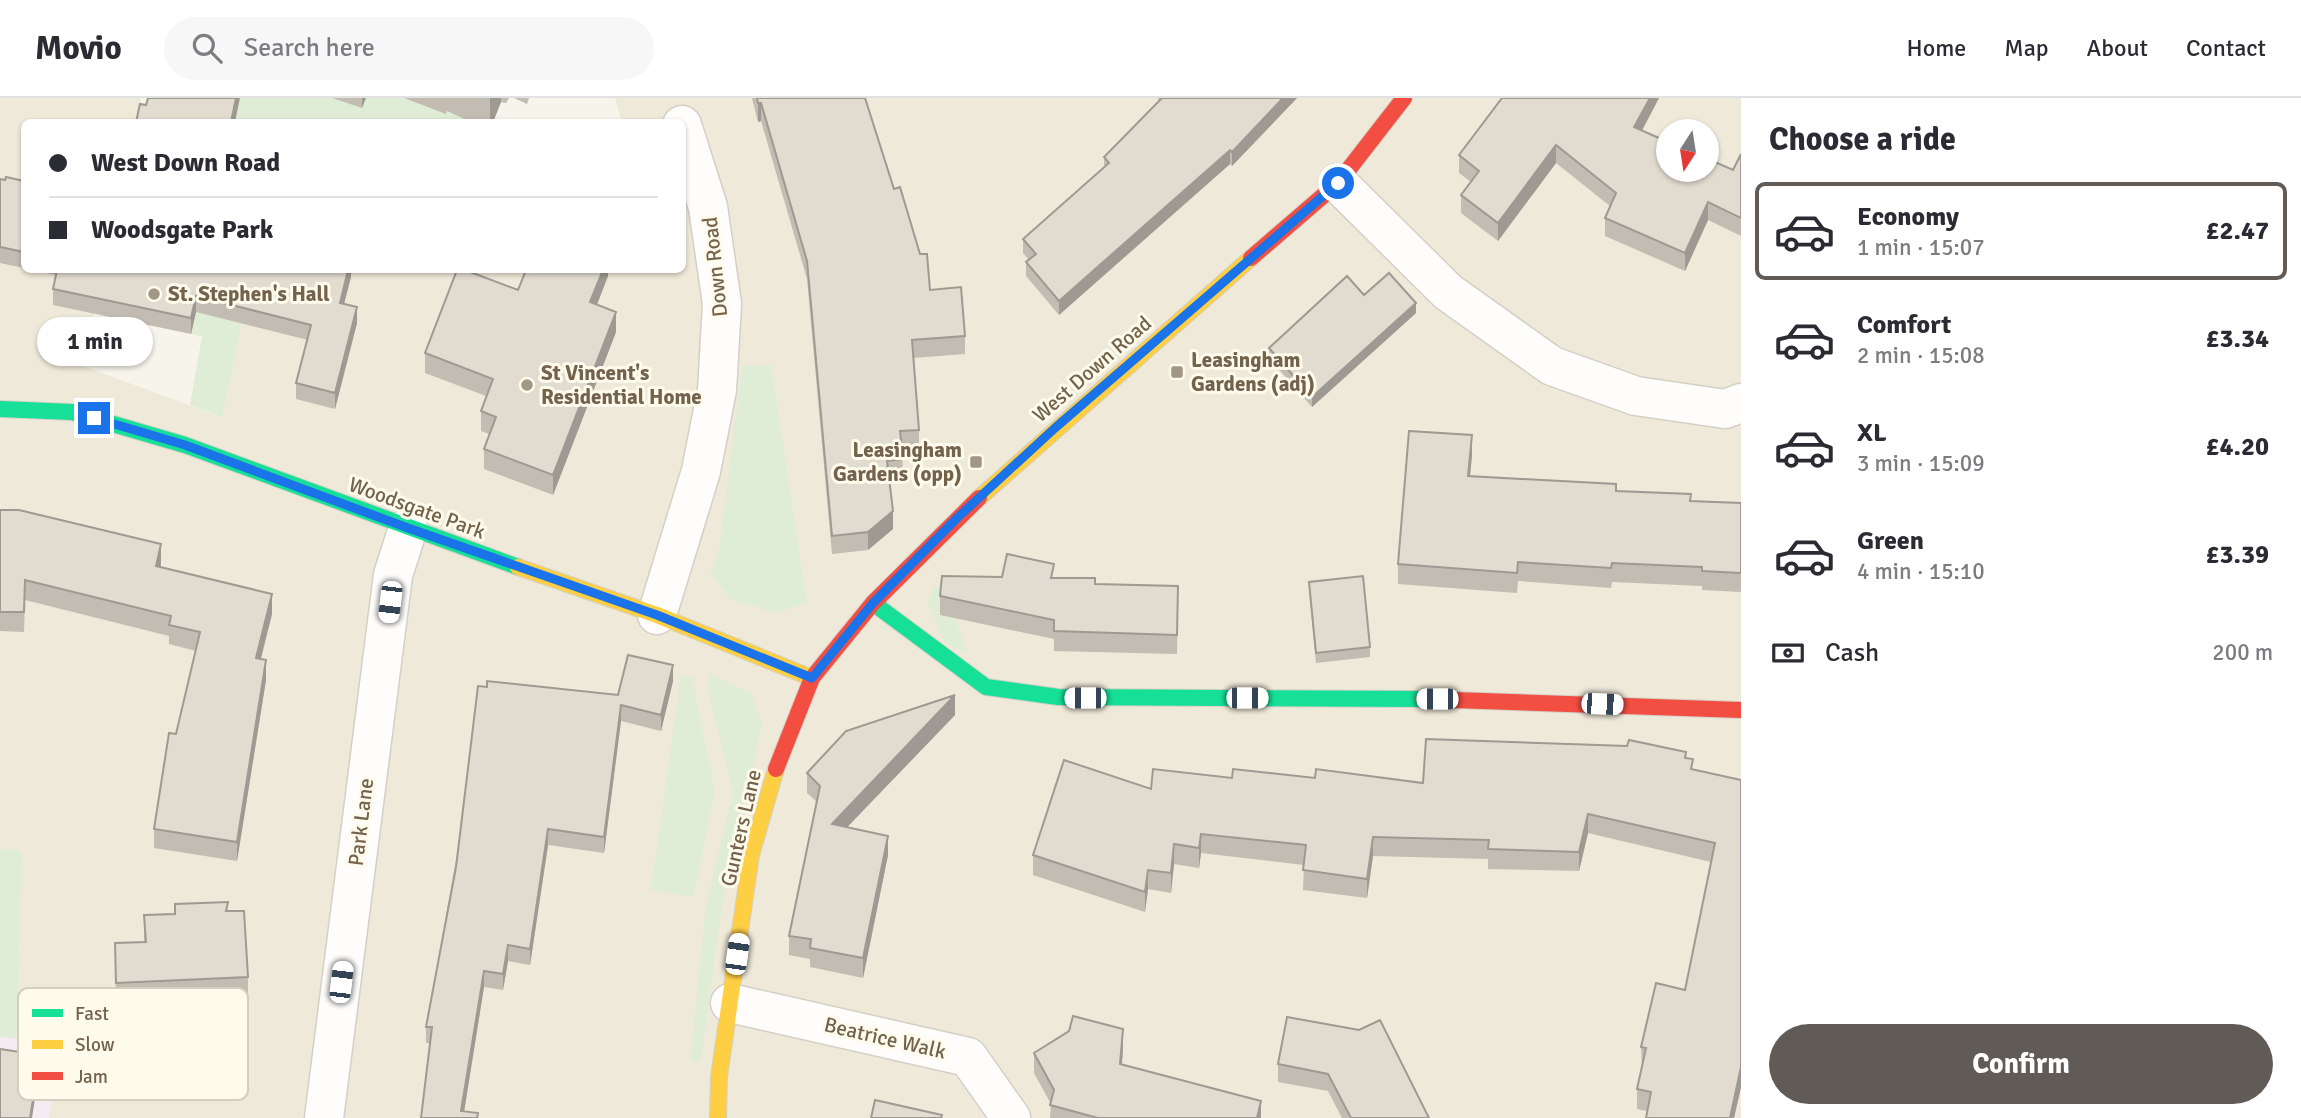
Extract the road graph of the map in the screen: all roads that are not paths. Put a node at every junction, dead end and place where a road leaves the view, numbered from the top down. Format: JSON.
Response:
{"nodes":[{"id":1,"x":674,"y":98,"type":"edge"},
{"id":2,"x":1404,"y":98,"type":"edge"},
{"id":3,"x":680,"y":119,"type":"edge"},
{"id":4,"x":686,"y":137,"type":"edge"},
{"id":5,"x":1338,"y":183,"type":"junction"},
{"id":6,"x":1741,"y":403,"type":"edge"},
{"id":7,"x":0,"y":409,"type":"edge"},
{"id":8,"x":408,"y":528,"type":"junction"},
{"id":9,"x":873,"y":603,"type":"junction"},
{"id":10,"x":657,"y":615,"type":"junction"},
{"id":11,"x":812,"y":678,"type":"junction"},
{"id":12,"x":1741,"y":710,"type":"edge"},
{"id":13,"x":730,"y":1003,"type":"junction"},
{"id":14,"x":324,"y":1118,"type":"edge"},
{"id":15,"x":718,"y":1118,"type":"edge"},
{"id":16,"x":1011,"y":1118,"type":"edge"}],
"edges":[{"from":1,"to":3,"type":"street","name":"Down Road"},
{"from":2,"to":5,"type":"street","name":"West Down Road"},
{"from":4,"to":10,"type":"street","name":"Down Road"},
{"from":5,"to":6,"type":"street"},
{"from":5,"to":9,"type":"street","name":"West Down Road"},
{"from":7,"to":8,"type":"street","name":"Woodsgate Park"},
{"from":8,"to":10,"type":"street","name":"Woodsgate Park"},
{"from":8,"to":14,"type":"street","name":"Park Lane"},
{"from":9,"to":11,"type":"street","name":"West Down Road"},
{"from":9,"to":12,"type":"street"},
{"from":10,"to":11,"type":"street","name":"Woodsgate Park"},
{"from":11,"to":13,"type":"street","name":"Gunters Lane"},
{"from":13,"to":15,"type":"street","name":"Gunters Lane"},
{"from":13,"to":16,"type":"street","name":"Beatrice Walk"}]}
